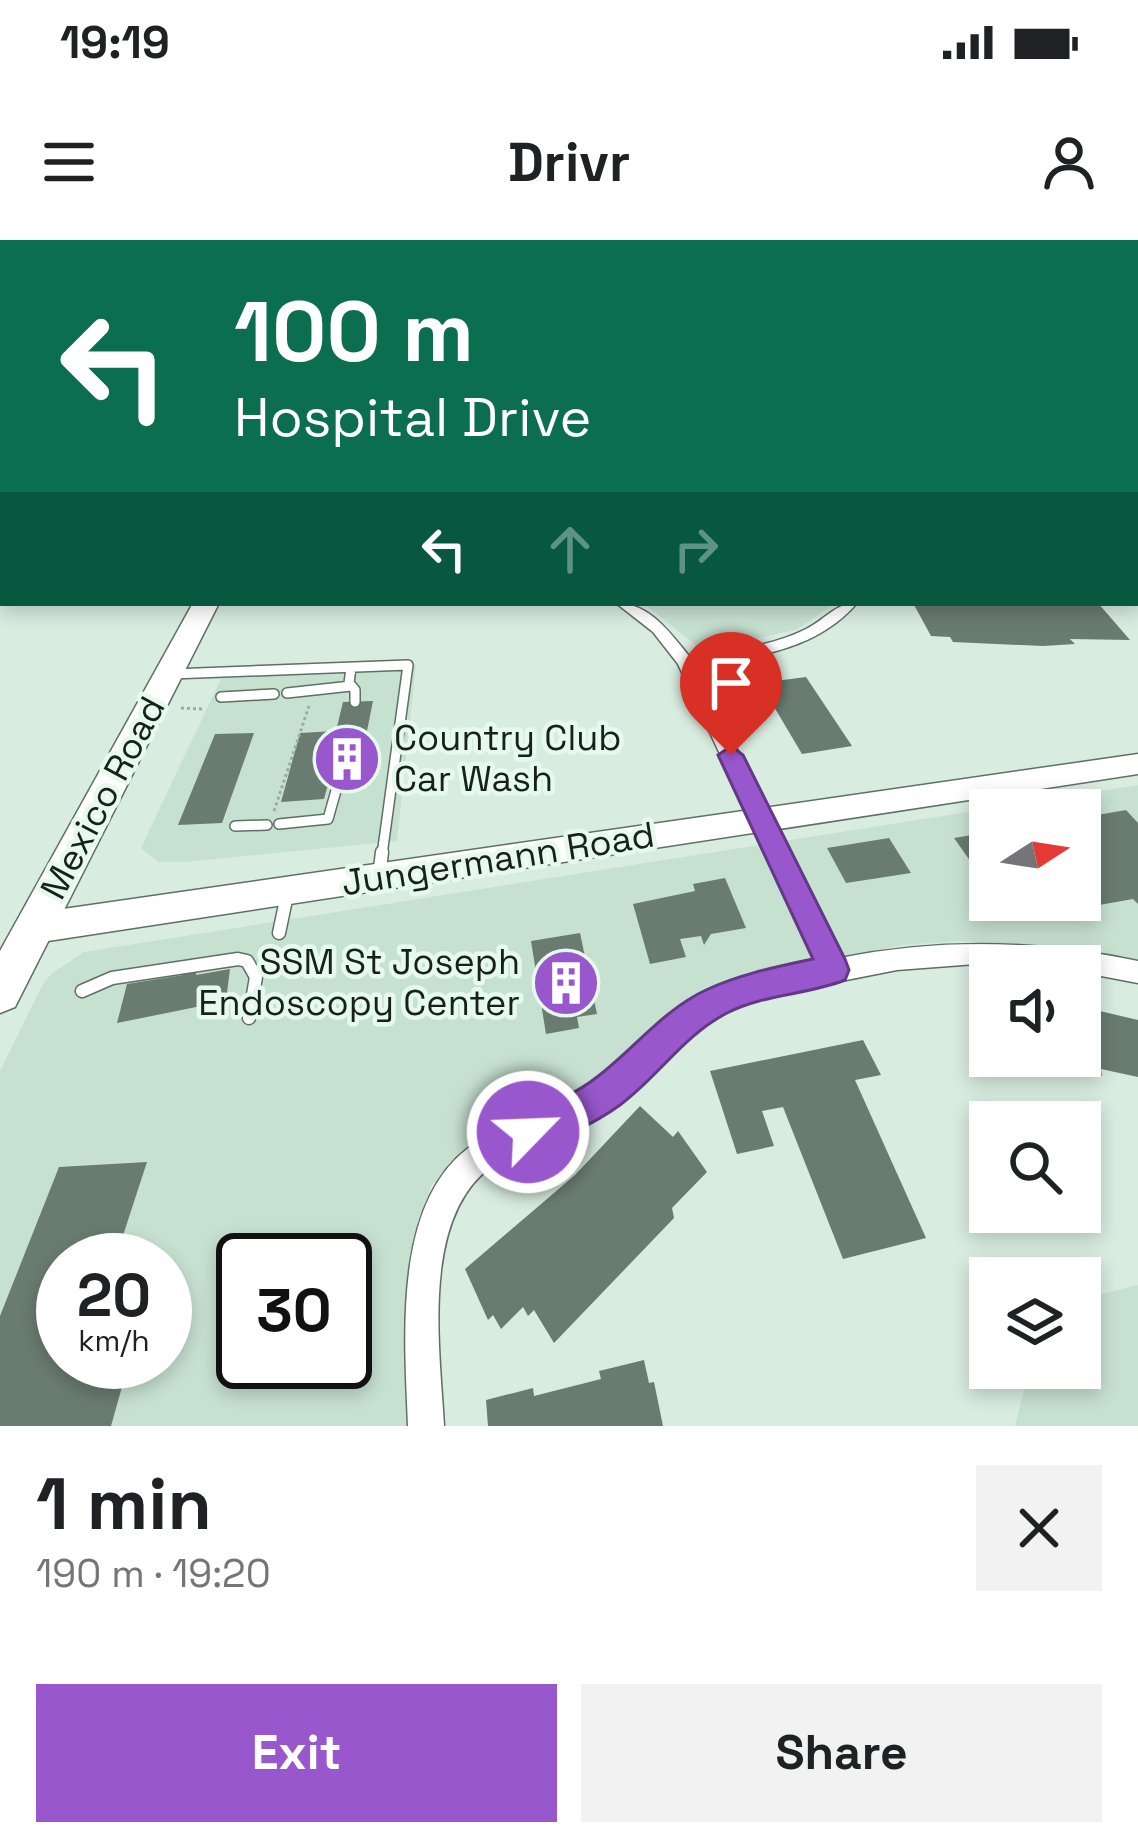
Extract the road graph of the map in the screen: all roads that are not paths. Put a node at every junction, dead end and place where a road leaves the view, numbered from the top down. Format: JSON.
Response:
{"nodes":[{"id":1,"x":205,"y":606,"type":"edge"},
{"id":2,"x":628,"y":606,"type":"edge"},
{"id":3,"x":846,"y":606,"type":"edge"},
{"id":4,"x":686,"y":663,"type":"junction"},
{"id":5,"x":351,"y":668,"type":"junction"},
{"id":6,"x":351,"y":686,"type":"junction"},
{"id":7,"x":175,"y":692,"type":"junction"},
{"id":8,"x":287,"y":693,"type":"dead end"},
{"id":9,"x":274,"y":694,"type":"dead end"},
{"id":10,"x":221,"y":697,"type":"dead end"},
{"id":11,"x":355,"y":702,"type":"dead end"},
{"id":12,"x":1138,"y":764,"type":"edge"},
{"id":13,"x":337,"y":787,"type":"dead end"},
{"id":14,"x":761,"y":819,"type":"junction"},
{"id":15,"x":235,"y":826,"type":"dead end"},
{"id":16,"x":379,"y":877,"type":"junction"},
{"id":17,"x":288,"y":890,"type":"junction"},
{"id":18,"x":17,"y":931,"type":"edge"},
{"id":19,"x":279,"y":933,"type":"dead end"},
{"id":20,"x":833,"y":970,"type":"junction"},
{"id":21,"x":1138,"y":972,"type":"edge"},
{"id":22,"x":82,"y":991,"type":"dead end"},
{"id":23,"x":0,"y":993,"type":"edge"},
{"id":24,"x":249,"y":1018,"type":"dead end"},
{"id":25,"x":426,"y":1426,"type":"edge"}],
"edges":[{"from":1,"to":7,"type":"main road","name":"Mexico Road"},
{"from":2,"to":4,"type":"street"},
{"from":3,"to":4,"type":"street"},
{"from":4,"to":14,"type":"street"},
{"from":5,"to":6,"type":"lane"},
{"from":5,"to":7,"type":"lane"},
{"from":5,"to":16,"type":"lane"},
{"from":6,"to":8,"type":"lane"},
{"from":6,"to":11,"type":"lane"},
{"from":7,"to":18,"type":"main road","name":"Mexico Road"},
{"from":9,"to":10,"type":"lane"},
{"from":12,"to":14,"type":"street","name":"Jungermann Road"},
{"from":13,"to":15,"type":"lane"},
{"from":14,"to":16,"type":"street","name":"Jungermann Road"},
{"from":14,"to":20,"type":"street"},
{"from":16,"to":17,"type":"street","name":"Jungermann Road"},
{"from":17,"to":18,"type":"street","name":"Jungermann Road"},
{"from":17,"to":19,"type":"lane"},
{"from":18,"to":23,"type":"main road","name":"Mexico Road"},
{"from":20,"to":21,"type":"street"},
{"from":20,"to":25,"type":"street"},
{"from":22,"to":24,"type":"lane"}]}
